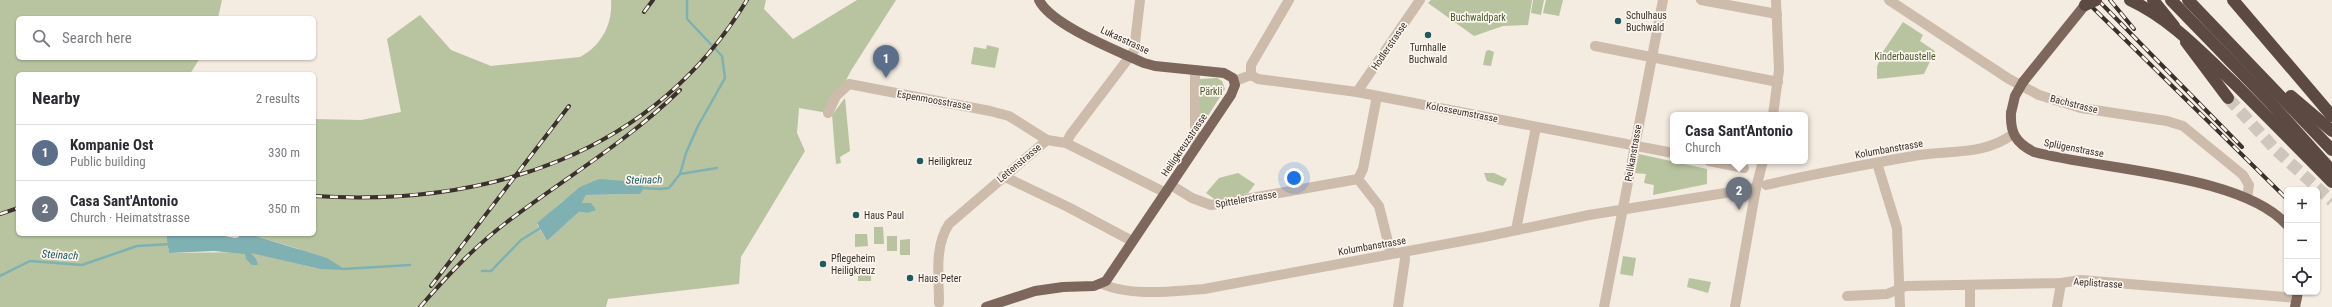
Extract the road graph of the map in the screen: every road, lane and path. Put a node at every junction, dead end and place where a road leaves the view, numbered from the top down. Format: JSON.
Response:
{"nodes":[{"id":1,"x":1039,"y":0,"type":"edge"},
{"id":2,"x":1140,"y":0,"type":"edge"},
{"id":3,"x":1289,"y":0,"type":"edge"},
{"id":4,"x":1420,"y":0,"type":"edge"},
{"id":5,"x":1663,"y":0,"type":"edge"},
{"id":6,"x":1701,"y":0,"type":"edge"},
{"id":7,"x":1776,"y":0,"type":"edge"},
{"id":8,"x":1889,"y":0,"type":"edge"},
{"id":9,"x":2096,"y":0,"type":"edge"},
{"id":10,"x":2130,"y":0,"type":"edge"},
{"id":11,"x":2154,"y":0,"type":"edge"},
{"id":12,"x":2171,"y":0,"type":"edge"},
{"id":13,"x":2188,"y":0,"type":"edge"},
{"id":14,"x":2234,"y":0,"type":"edge"},
{"id":15,"x":2087,"y":3,"type":"edge"},
{"id":16,"x":1777,"y":14,"type":"junction"},
{"id":17,"x":2211,"y":22,"type":"junction"},
{"id":18,"x":1595,"y":46,"type":"dead end"},
{"id":19,"x":1131,"y":57,"type":"junction"},
{"id":20,"x":1651,"y":58,"type":"junction"},
{"id":21,"x":1195,"y":70,"type":"junction"},
{"id":22,"x":1251,"y":74,"type":"junction"},
{"id":23,"x":1235,"y":81,"type":"junction"},
{"id":24,"x":1778,"y":82,"type":"junction"},
{"id":25,"x":1357,"y":92,"type":"junction"},
{"id":26,"x":1377,"y":96,"type":"junction"},
{"id":27,"x":2228,"y":98,"type":"tunnel mouth"},
{"id":28,"x":1773,"y":112,"type":"edge"},
{"id":29,"x":828,"y":113,"type":"dead end"},
{"id":30,"x":2332,"y":116,"type":"edge"},
{"id":31,"x":1536,"y":127,"type":"junction"},
{"id":32,"x":2332,"y":131,"type":"edge"},
{"id":33,"x":2013,"y":134,"type":"junction"},
{"id":34,"x":1047,"y":140,"type":"junction"},
{"id":35,"x":1066,"y":143,"type":"junction"},
{"id":36,"x":1634,"y":146,"type":"junction"},
{"id":37,"x":1195,"y":148,"type":"junction"},
{"id":38,"x":2332,"y":150,"type":"edge"},
{"id":39,"x":1670,"y":153,"type":"edge"},
{"id":40,"x":1877,"y":163,"type":"junction"},
{"id":41,"x":1725,"y":164,"type":"edge"},
{"id":42,"x":1762,"y":164,"type":"edge"},
{"id":43,"x":1744,"y":168,"type":"dead end"},
{"id":44,"x":2332,"y":171,"type":"edge"},
{"id":45,"x":1003,"y":176,"type":"junction"},
{"id":46,"x":1358,"y":179,"type":"junction"},
{"id":47,"x":2332,"y":182,"type":"edge"},
{"id":48,"x":1766,"y":185,"type":"dead end"},
{"id":49,"x":1756,"y":188,"type":"junction"},
{"id":50,"x":1168,"y":189,"type":"junction"},
{"id":51,"x":2247,"y":198,"type":"junction"},
{"id":52,"x":1622,"y":209,"type":"junction"},
{"id":53,"x":2286,"y":223,"type":"edge"},
{"id":54,"x":1516,"y":230,"type":"junction"},
{"id":55,"x":1132,"y":241,"type":"junction"},
{"id":56,"x":1404,"y":252,"type":"junction"},
{"id":57,"x":1391,"y":254,"type":"junction"},
{"id":58,"x":2061,"y":283,"type":"junction"},
{"id":59,"x":1102,"y":284,"type":"junction"},
{"id":60,"x":1970,"y":286,"type":"junction"},
{"id":61,"x":1900,"y":287,"type":"junction"},
{"id":62,"x":1847,"y":296,"type":"dead end"},
{"id":63,"x":2297,"y":299,"type":"edge"},
{"id":64,"x":939,"y":303,"type":"dead end"},
{"id":65,"x":990,"y":306,"type":"edge"},
{"id":66,"x":1398,"y":307,"type":"edge"},
{"id":67,"x":1604,"y":307,"type":"edge"},
{"id":68,"x":1735,"y":307,"type":"edge"},
{"id":69,"x":1900,"y":307,"type":"edge"},
{"id":70,"x":1970,"y":307,"type":"edge"},
{"id":71,"x":2057,"y":307,"type":"edge"}],
"edges":[{"from":1,"to":19,"type":"main road","name":"Lukasstrasse"},
{"from":2,"to":19,"type":"street"},
{"from":3,"to":22,"type":"street"},
{"from":4,"to":25,"type":"street","name":"Hodlerstrasse"},
{"from":5,"to":20,"type":"street","name":"Pelikanstrasse"},
{"from":6,"to":16,"type":"street"},
{"from":7,"to":16,"type":"street"},
{"from":8,"to":51,"type":"street","name":"Bachstrasse"},
{"from":9,"to":15,"type":"highway","bridge":true},
{"from":10,"to":47,"type":"highway","bridge":true},
{"from":11,"to":27,"type":"highway"},
{"from":12,"to":44,"type":"highway"},
{"from":13,"to":17,"type":"highway"},
{"from":14,"to":30,"type":"highway"},
{"from":15,"to":33,"type":"main road","bridge":true},
{"from":16,"to":24,"type":"street"},
{"from":17,"to":32,"type":"highway"},
{"from":17,"to":38,"type":"highway"},
{"from":18,"to":20,"type":"street"},
{"from":19,"to":21,"type":"main road","name":"Lukasstrasse"},
{"from":19,"to":35,"type":"street"},
{"from":20,"to":24,"type":"street"},
{"from":20,"to":36,"type":"street","name":"Pelikanstrasse"},
{"from":21,"to":23,"type":"main road","name":"Lukasstrasse"},
{"from":21,"to":37,"type":"street"},
{"from":22,"to":23,"type":"street"},
{"from":22,"to":25,"type":"street","name":"Kolosseumstrasse"},
{"from":23,"to":37,"type":"main road","name":"Heiligkreuzstrasse"},
{"from":24,"to":28,"type":"street"},
{"from":25,"to":26,"type":"street","name":"Kolosseumstrasse"},
{"from":26,"to":31,"type":"street","name":"Kolosseumstrasse"},
{"from":26,"to":46,"type":"street"},
{"from":29,"to":34,"type":"street","name":"Espenmoosstrasse"},
{"from":31,"to":36,"type":"street","name":"Kolosseumstrasse"},
{"from":31,"to":54,"type":"street"},
{"from":33,"to":40,"type":"street","name":"Kolumbanstrasse"},
{"from":33,"to":51,"type":"main road","name":"Splügenstrasse"},
{"from":34,"to":35,"type":"street","name":"Lettenstrasse"},
{"from":34,"to":45,"type":"street","name":"Lettenstrasse"},
{"from":35,"to":50,"type":"street"},
{"from":36,"to":39,"type":"street","name":"Kolosseumstrasse"},
{"from":36,"to":52,"type":"street","name":"Pelikanstrasse"},
{"from":37,"to":50,"type":"main road","name":"Heiligkreuzstrasse"},
{"from":40,"to":48,"type":"street","name":"Kolumbanstrasse"},
{"from":40,"to":61,"type":"street"},
{"from":41,"to":43,"type":"street"},
{"from":42,"to":49,"type":"street"},
{"from":45,"to":55,"type":"street"},
{"from":45,"to":64,"type":"street","name":"Lettenstrasse"},
{"from":46,"to":50,"type":"street","name":"Spittelerstrasse"},
{"from":46,"to":57,"type":"street"},
{"from":49,"to":52,"type":"street","name":"Kolumbanstrasse"},
{"from":49,"to":68,"type":"street"},
{"from":50,"to":55,"type":"main road","name":"Heiligkreuzstrasse"},
{"from":51,"to":53,"type":"main road","name":"Splügenstrasse"},
{"from":52,"to":54,"type":"street","name":"Kolumbanstrasse"},
{"from":52,"to":67,"type":"street","name":"Pelikanstrasse"},
{"from":54,"to":56,"type":"street","name":"Kolumbanstrasse"},
{"from":55,"to":59,"type":"main road","name":"Heiligkreuzstrasse"},
{"from":56,"to":57,"type":"street","name":"Kolumbanstrasse"},
{"from":56,"to":66,"type":"street"},
{"from":57,"to":59,"type":"street","name":"Kolumbanstrasse"},
{"from":58,"to":60,"type":"street","name":"Aeplistrasse"},
{"from":58,"to":63,"type":"street","name":"Aeplistrasse"},
{"from":58,"to":71,"type":"street"},
{"from":59,"to":65,"type":"main road","name":"Kolumbanstrasse"},
{"from":60,"to":61,"type":"street","name":"Aeplistrasse"},
{"from":60,"to":70,"type":"street"},
{"from":61,"to":62,"type":"street"},
{"from":61,"to":69,"type":"street"}]}
